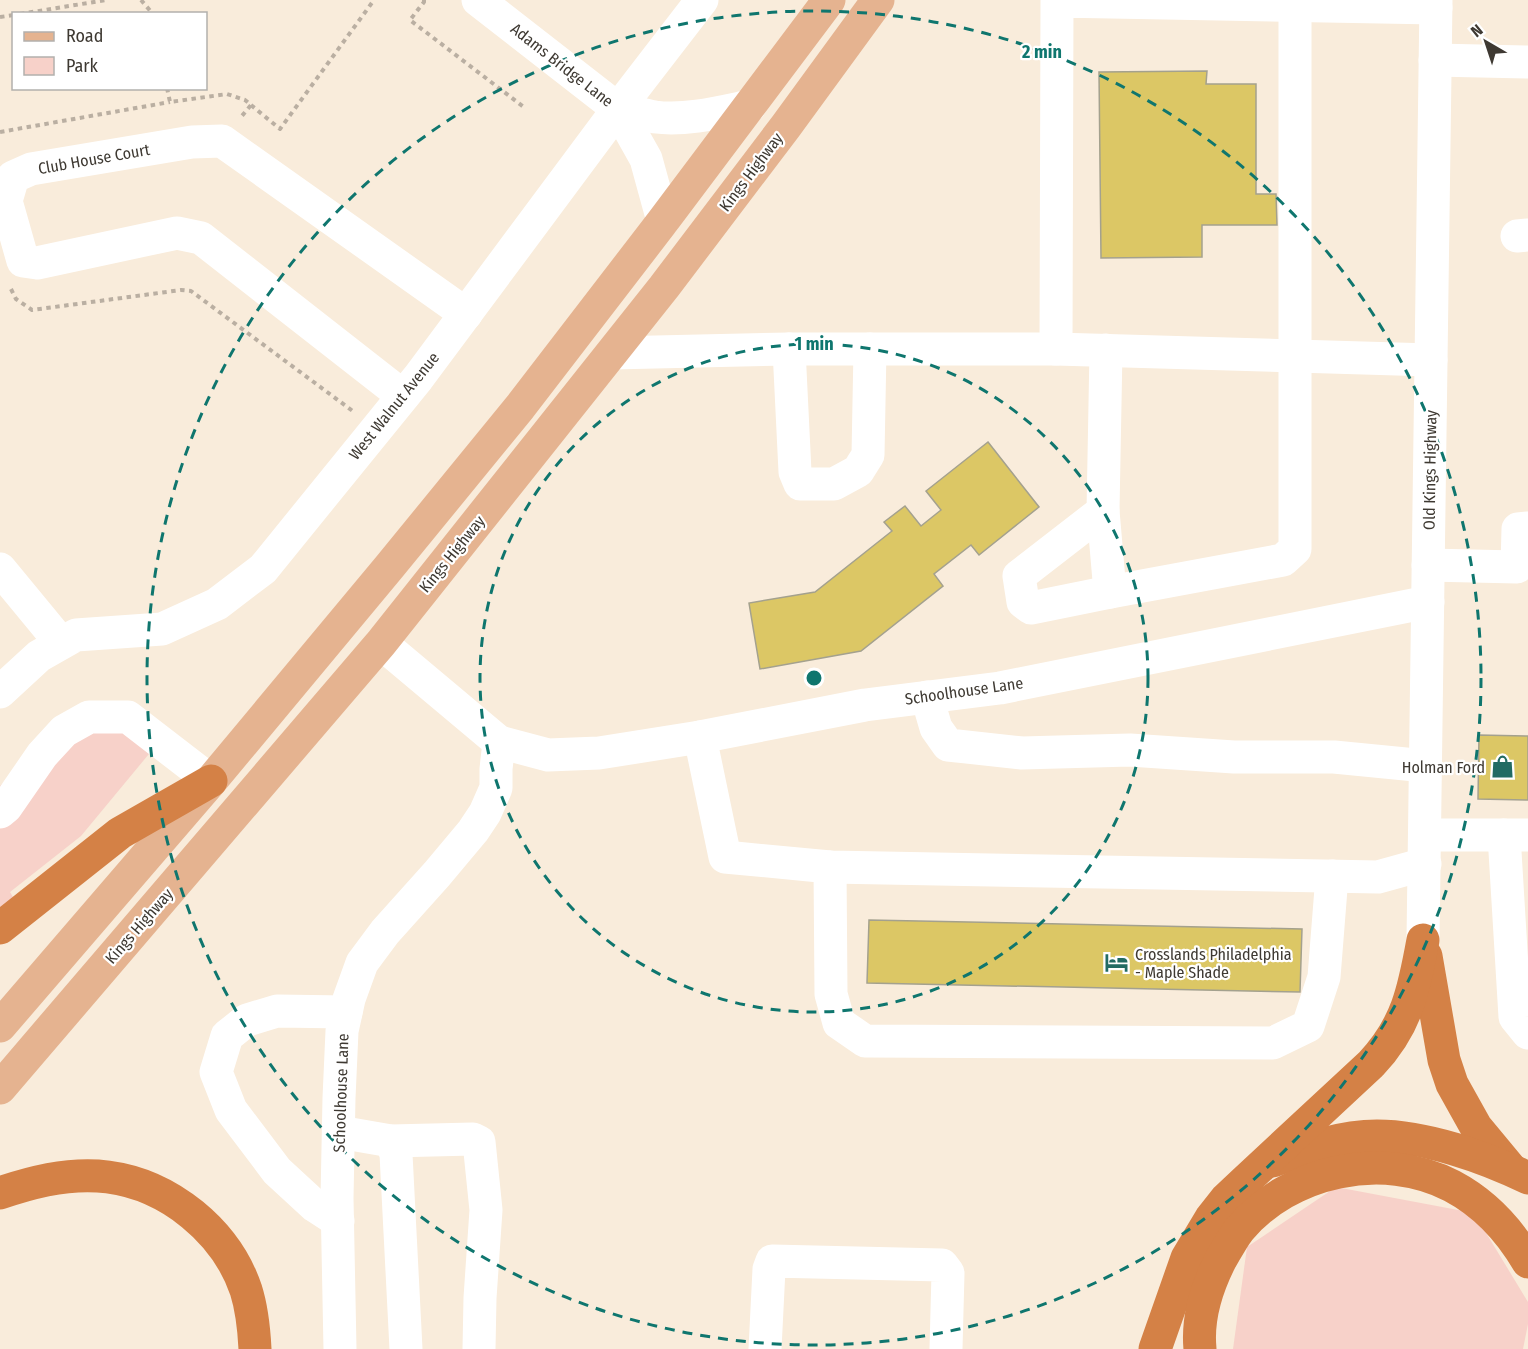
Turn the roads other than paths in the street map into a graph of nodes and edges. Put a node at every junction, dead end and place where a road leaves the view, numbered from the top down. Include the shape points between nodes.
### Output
1 (478, 0) edge
2 (702, 0) edge
3 (829, 0) edge
4 (878, 0) edge
5 (1057, 0) edge
6 (1295, 3) edge
7 (1436, 4) edge
8 (1435, 60) junction
9 (1528, 62) edge
10 (750, 106) junction
11 (618, 108) junction
12 (663, 222) junction
13 (466, 314) junction
14 (789, 349) junction
15 (870, 349) junction
16 (1056, 349) junction
17 (1106, 350) junction
18 (612, 353) junction
19 (1295, 356) junction
20 (1431, 360) junction
21 (403, 396) junction
22 (1103, 511) junction
23 (1528, 528) edge
24 (1428, 565) junction
25 (0, 569) edge
26 (1110, 592) junction
27 (1428, 602) junction
28 (62, 643) junction
29 (381, 643) junction
30 (0, 692) edge
31 (927, 697) junction
32 (700, 737) junction
33 (499, 742) junction
34 (1426, 766) junction
35 (211, 781) junction
36 (0, 812) edge
37 (1516, 835) edge
38 (1425, 850) junction
39 (830, 867) junction
40 (1332, 876) junction
41 (0, 928) edge
42 (1423, 940) junction
43 (346, 1012) junction
44 (0, 1026) edge
45 (1527, 1031) edge
46 (0, 1088) edge
47 (339, 1132) junction
48 (391, 1141) junction
49 (1260, 1166) junction
50 (1520, 1174) edge
51 (0, 1193) edge
52 (338, 1221) junction
53 (1528, 1263) edge
54 (255, 1349) edge
55 (340, 1349) edge
56 (406, 1349) edge
57 (479, 1349) edge
58 (765, 1349) edge
59 (945, 1349) edge
60 (1155, 1349) edge
61 (1200, 1349) edge

1 - 11 street, Adams Bridge Lane
2 - 11 street, West Walnut Avenue
3 - 10 main road
4 - 18 main road, Kings Highway
5 - 6 street
5 - 16 street
6 - 7 street
6 - 19 street
7 - 8 street, Old Kings Highway
8 - 9 street
8 - 20 street, Old Kings Highway
10 - 11 street, Adams Bridge Lane via 704,115 657,117
10 - 12 main road
11 - 12 street, Adams Bridge Lane via 646,159
11 - 13 street, West Walnut Avenue
12 - 35 main road via 520,407
13 - 21 street, West Walnut Avenue
13 - 21 street, Club House Court via 222,141 192,142 31,169 13,177 6,201 23,261 37,263 177,234 201,238
14 - 15 street
14 - 15 street via 795,472 800,483 834,484 858,471 868,455
14 - 18 street
15 - 16 street
16 - 17 street
17 - 19 street
17 - 22 street
18 - 29 main road, Kings Highway
19 - 20 street
19 - 26 street via 1295,549 1283,560
20 - 24 street, Old Kings Highway
21 - 28 street, West Walnut Avenue via 263,568 217,604 162,629 76,635
22 - 26 street
22 - 26 street via 1019,576 1023,602 1031,608
23 - 24 street via 1518,529 1517,567
24 - 27 street, Old Kings Highway
25 - 28 street
27 - 31 street, Schoolhouse Lane via 1000,688
27 - 34 street, Old Kings Highway
28 - 30 street, West Walnut Avenue via 39,656
29 - 33 street, Schoolhouse Lane
29 - 46 main road, Kings Highway
31 - 32 street, Schoolhouse Lane
31 - 34 street via 936,728 948,745 1022,753 1130,750 1234,757 1334,757
32 - 33 street, Schoolhouse Lane via 599,753 548,755
32 - 39 street via 725,857
33 - 43 street, Schoolhouse Lane via 496,788 485,813 362,963
34 - 38 street, Old Kings Highway
35 - 36 street via 128,717 89,717 64,731
35 - 41 highway via 120,833
35 - 44 main road
37 - 38 street
37 - 45 street via 1515,1017
38 - 40 street via 1378,877
38 - 42 street, Old Kings Highway
39 - 40 street
39 - 40 street via 831,994 839,1023 864,1041 1273,1043 1308,1026 1324,977
42 - 49 highway via 1410,999 1383,1051
42 - 50 highway via 1444,1060 1452,1084 1476,1127
43 - 47 street, Schoolhouse Lane
43 - 52 street via 277,1011 247,1020 227,1036 216,1072 231,1110 277,1171
47 - 48 street
47 - 52 street, Schoolhouse Lane
48 - 56 street via 396,1154
48 - 57 street via 479,1142 486,1210
49 - 50 highway via 1323,1144 1376,1136 1432,1143
49 - 60 highway via 1226,1199 1198,1238 1187,1258
51 - 54 highway via 54,1178 107,1177 138,1184 175,1201 209,1230 236,1268 251,1310
52 - 55 street, Schoolhouse Lane
53 - 61 highway via 1490,1213 1472,1198 1429,1176 1361,1168 1314,1178 1273,1200 1239,1231 1204,1299
58 - 59 street via 772,1261 942,1265 948,1273

